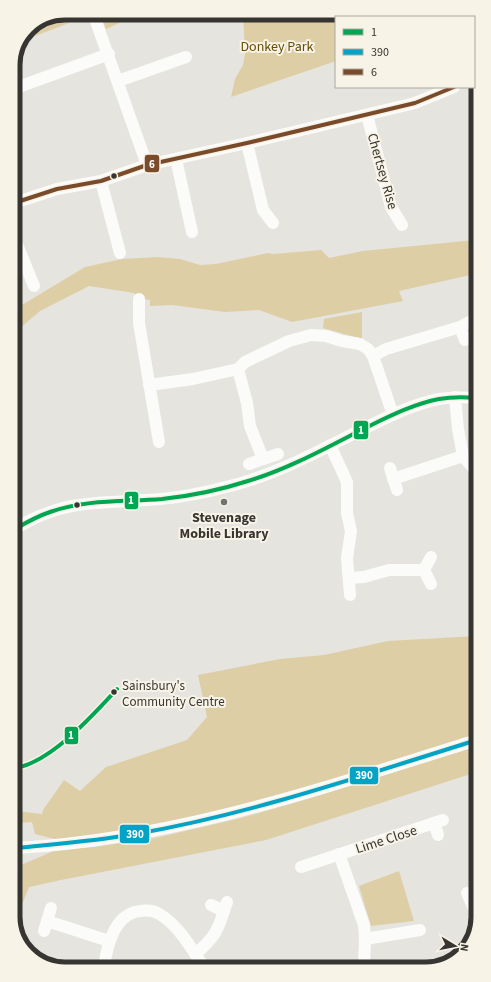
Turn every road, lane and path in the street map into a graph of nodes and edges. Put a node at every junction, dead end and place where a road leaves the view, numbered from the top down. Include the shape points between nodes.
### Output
1 (96, 20) edge
2 (109, 54) junction
3 (186, 57) dead end
4 (118, 81) junction
5 (20, 86) edge
6 (452, 88) edge
7 (367, 115) junction
8 (247, 143) junction
9 (176, 159) junction
10 (147, 165) junction
11 (101, 181) junction
12 (20, 201) edge
13 (273, 223) dead end
14 (402, 225) dead end
15 (192, 232) dead end
16 (20, 252) edge
17 (120, 253) dead end
18 (34, 286) dead end
19 (140, 299) dead end
20 (471, 321) edge
21 (460, 326) junction
22 (465, 340) dead end
23 (373, 356) junction
24 (238, 369) junction
25 (149, 385) junction
26 (455, 397) junction
27 (471, 398) edge
28 (393, 415) junction
29 (159, 442) dead end
30 (330, 445) junction
31 (278, 454) dead end
32 (464, 456) junction
33 (263, 459) junction
34 (250, 464) dead end
35 (471, 465) edge
36 (393, 479) dead end
37 (20, 526) edge
38 (431, 557) dead end
39 (424, 570) junction
40 (349, 578) junction
41 (431, 584) dead end
42 (350, 595) dead end
43 (471, 742) edge
44 (438, 835) dead end
45 (20, 848) edge
46 (339, 854) junction
47 (301, 867) dead end
48 (467, 893) dead end
49 (471, 900) edge
50 (211, 904) dead end
51 (51, 908) dead end
52 (420, 930) dead end
53 (365, 939) junction
54 (109, 941) junction
55 (195, 954) junction
56 (104, 962) edge
57 (200, 962) edge
58 (364, 962) edge

1 - 2 street
2 - 4 street
2 - 5 street
3 - 4 street
4 - 10 street
6 - 7 street, Chertsey Rise via 415,103
7 - 8 street, Chertsey Rise
7 - 14 street, Chertsey Rise via 391,207
8 - 9 street, Chertsey Rise
8 - 13 street via 263,210
9 - 10 street, Chertsey Rise
9 - 15 street
10 - 11 street, Chertsey Rise
11 - 12 street, Chertsey Rise via 57,189
11 - 17 street
16 - 18 street
19 - 25 street via 139,323
20 - 21 street
21 - 22 street
21 - 23 street via 386,349
23 - 24 street via 368,348 360,344 311,334 289,341 245,362
23 - 28 street
24 - 25 street via 193,380
24 - 33 street via 250,426
25 - 29 street
26 - 27 street
26 - 28 street via 426,402
26 - 32 street
28 - 30 street
30 - 37 street via 267,474 231,486 189,496 75,505 44,514
30 - 40 street via 347,482 347,513 351,531 347,558
31 - 33 street
32 - 35 street
32 - 36 street
33 - 34 street
38 - 39 street
39 - 40 street via 398,569
39 - 41 street
40 - 42 street
43 - 45 street via 228,815 122,836
44 - 46 street, Lime Close via 438,822
46 - 47 street, Lime Close via 314,868
46 - 53 street, Lime Close via 364,925
48 - 49 street
50 - 55 street via 226,906 218,931
51 - 54 street via 45,926
52 - 53 street via 405,938
53 - 58 street, Lime Close
54 - 55 street via 118,923 127,915 151,911 160,914 177,929
54 - 56 street
55 - 57 street

